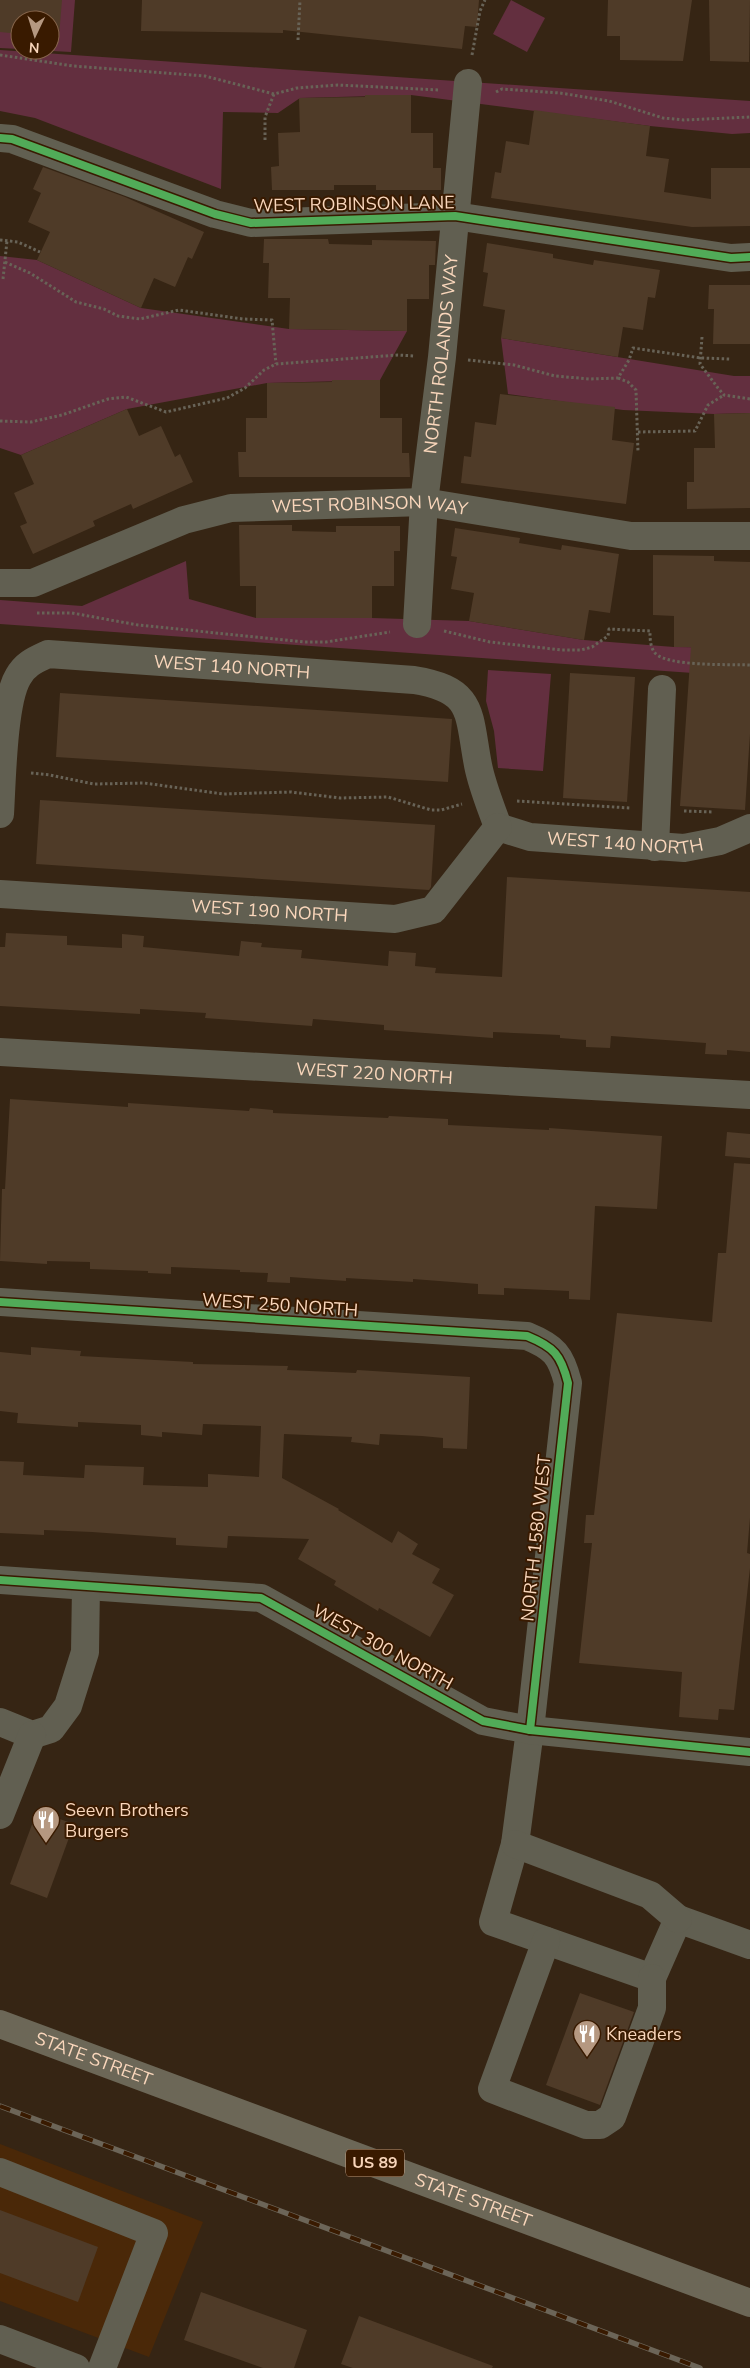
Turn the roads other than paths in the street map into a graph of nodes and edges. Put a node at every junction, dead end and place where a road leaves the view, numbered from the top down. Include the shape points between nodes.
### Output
1 (469, 78) road end
2 (0, 138) edge
3 (456, 216) junction
4 (750, 258) edge
5 (424, 502) junction
6 (750, 536) edge
7 (0, 583) edge
8 (417, 624) road end
9 (662, 689) dead end
10 (0, 814) edge
11 (498, 827) junction
12 (750, 828) edge
13 (655, 847) junction
14 (0, 894) edge
15 (0, 1052) edge
16 (750, 1095) edge
17 (0, 1302) edge
18 (555, 1351) joint
19 (0, 1580) edge
20 (86, 1586) junction
21 (0, 1722) edge
22 (530, 1730) junction
23 (32, 1735) junction
24 (750, 1752) edge
25 (0, 1815) edge
26 (515, 1844) junction
27 (678, 1919) junction
28 (546, 1942) junction
29 (750, 1945) edge
30 (652, 1978) junction
31 (0, 2024) edge
32 (0, 2172) edge
33 (750, 2302) edge
34 (0, 2339) edge
35 (76, 2368) edge
36 (102, 2368) edge

1 - 3 street, NORTH ROLANDS WAY
2 - 3 street, WEST ROBINSON LANE via 12,139 215,214 251,223
3 - 4 street, WEST ROBINSON LANE via 732,258
3 - 5 street, NORTH ROLANDS WAY
5 - 6 street, WEST ROBINSON WAY via 631,536
5 - 7 street, WEST ROBINSON WAY via 231,508 184,520 33,583
5 - 8 street, NORTH ROLANDS WAY
9 - 13 street
10 - 11 street, WEST 140 NORTH via 10,701 18,677 29,662 48,654 438,684 454,692 471,720 478,767
11 - 13 street, WEST 140 NORTH via 530,837
11 - 14 street, WEST 190 NORTH via 433,910 395,919
12 - 13 street, WEST 140 NORTH via 720,842 684,848
15 - 16 street, WEST 220 NORTH
17 - 18 street, WEST 250 NORTH via 527,1336
18 - 22 street, NORTH 1580 WEST via 564,1366 568,1383
19 - 20 street, WEST 300 NORTH
20 - 22 street, WEST 300 NORTH via 261,1598 484,1721
20 - 23 street via 85,1652 68,1706 52,1729
21 - 23 street
22 - 24 street, WEST 300 NORTH
22 - 26 street, NORTH 1580 WEST
23 - 25 street
26 - 27 street via 650,1895
26 - 28 street, NORTH 1580 WEST via 493,1922
27 - 29 street
27 - 30 street
28 - 30 street
28 - 30 street via 492,2088 586,2125 600,2126 612,2117 652,2008
31 - 33 main road, STATE STREET / US 89
32 - 36 street via 154,2233
34 - 35 street

